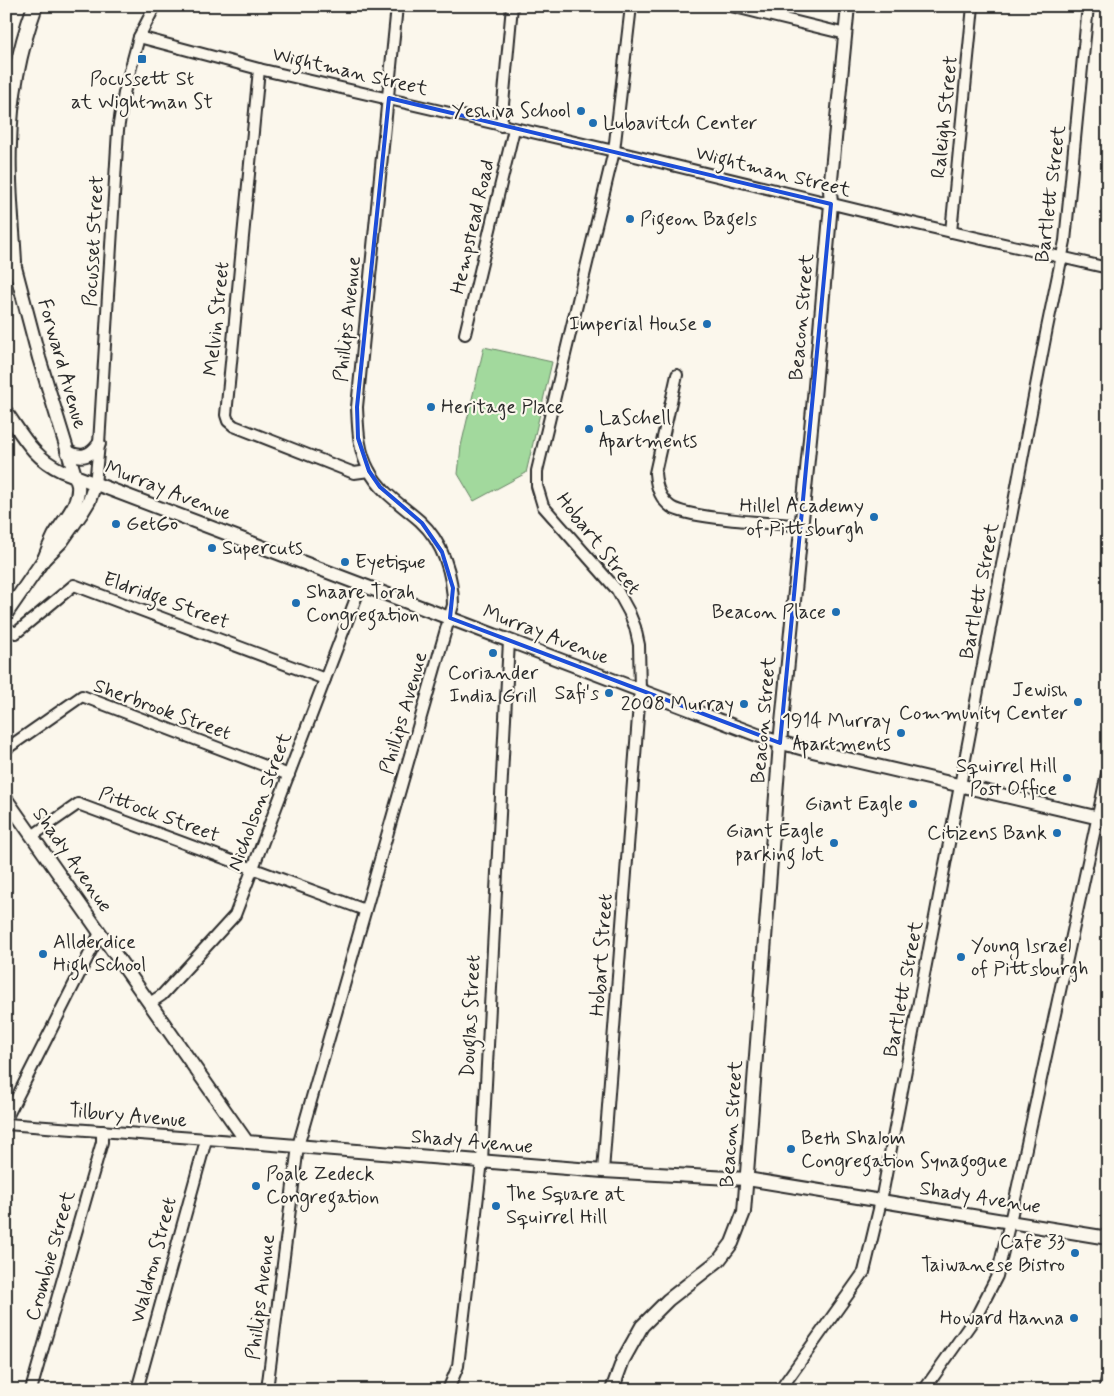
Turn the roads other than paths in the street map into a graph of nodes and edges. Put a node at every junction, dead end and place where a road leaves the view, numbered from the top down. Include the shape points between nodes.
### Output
1 (35, 6) edge
2 (155, 6) edge
3 (397, 6) edge
4 (512, 6) edge
5 (631, 6) edge
6 (848, 6) edge
7 (973, 6) edge
8 (1088, 6) edge
9 (736, 7) edge
10 (846, 34) junction
11 (139, 37) junction
12 (259, 69) junction
13 (388, 98) junction
14 (501, 126) junction
15 (514, 129) junction
16 (614, 151) junction
17 (831, 204) junction
18 (6, 216) edge
19 (951, 232) junction
20 (6, 238) edge
21 (1062, 258) junction
22 (14, 262) junction
23 (1108, 268) edge
24 (465, 334) dead end
25 (677, 375) dead end
26 (6, 412) edge
27 (99, 444) junction
28 (67, 451) junction
29 (369, 471) junction
30 (75, 477) junction
31 (95, 484) junction
32 (76, 500) junction
33 (802, 526) junction
34 (44, 559) junction
35 (361, 585) junction
36 (6, 614) edge
37 (450, 618) junction
38 (6, 628) edge
39 (509, 641) junction
40 (325, 679) junction
41 (640, 691) junction
42 (780, 743) junction
43 (6, 749) edge
44 (1108, 769) edge
45 (289, 774) junction
46 (961, 786) junction
47 (6, 799) edge
48 (1103, 818) edge
49 (32, 836) junction
50 (253, 868) junction
51 (365, 910) junction
52 (100, 933) junction
53 (150, 1003) junction
54 (6, 1119) edge
55 (6, 1124) edge
56 (102, 1131) junction
57 (206, 1140) junction
58 (247, 1142) junction
59 (298, 1146) junction
60 (482, 1161) junction
61 (603, 1171) junction
62 (747, 1179) junction
63 (881, 1201) junction
64 (1010, 1222) junction
65 (1108, 1238) edge
66 (1108, 1380) edge
67 (32, 1390) edge
68 (137, 1390) edge
69 (267, 1390) edge
70 (448, 1390) edge
71 (612, 1390) edge
72 (780, 1390) edge
73 (924, 1390) edge
74 (1105, 1390) edge

1 - 22 highway via 18,68 10,125
2 - 11 street, Pocusset Street
3 - 13 street, Phillips Avenue
4 - 14 street
5 - 16 street, Hobart Street
6 - 10 main road, Beacon Street
7 - 19 street, Raleigh Street
8 - 21 street, Bartlett Street
9 - 10 street
10 - 17 main road, Beacon Street
11 - 12 street, Wightman Street
11 - 27 street, Pocusset Street via 118,130
12 - 13 street, Wightman Street
12 - 29 street, Melvin Street via 226,415 228,421 243,430 354,472
13 - 14 street, Wightman Street
13 - 29 street, Phillips Avenue via 357,406 358,438
14 - 15 street, Wightman Street
15 - 16 street, Wightman Street
15 - 24 street, Hempstead Road
16 - 17 street, Wightman Street
16 - 41 street, Hobart Street via 537,471 537,486 543,506 617,590 630,612 638,645
17 - 19 street, Wightman Street
17 - 33 main road, Beacon Street
18 - 22 main road
19 - 21 street, Wightman Street
20 - 22 main road, Forward Avenue
21 - 23 street, Wightman Street
21 - 46 street, Bartlett Street
22 - 28 main road, Forward Avenue
25 - 33 street via 655,473 656,484 666,502 679,511
26 - 30 main road, Murray Avenue via 43,461
27 - 28 main road via 86,456
27 - 31 street, Pocusset Street
28 - 30 main road, Forward Avenue
29 - 37 street, Phillips Avenue via 380,487 422,523 442,552 453,588
30 - 31 main road, Murray Avenue
30 - 32 main road, Forward Avenue
31 - 32 main road
31 - 34 main road via 81,514
31 - 35 main road, Murray Avenue
32 - 34 main road
33 - 42 main road, Beacon Street
34 - 36 main road
35 - 37 main road, Murray Avenue
35 - 40 street, Nicholson Street
37 - 39 main road, Murray Avenue
37 - 51 street, Phillips Avenue
38 - 40 street, Eldridge Street via 16,633 74,585
39 - 41 main road, Murray Avenue
39 - 60 street, Douglas Street
40 - 45 street, Nicholson Street
41 - 42 main road, Murray Avenue
41 - 61 street, Hobart Street
42 - 46 main road, Murray Avenue
42 - 62 main road, Beacon Street
43 - 45 street, Sherbrook Street via 82,696
44 - 48 street
45 - 50 street, Nicholson Street
46 - 48 main road, Murray Avenue
46 - 63 street, Bartlett Street
47 - 49 main road, Shady Avenue
48 - 64 street
49 - 50 street, Pittock Street via 78,804
49 - 52 main road, Shady Avenue
50 - 51 street, Pittock Street
50 - 53 street, Nicholson Street via 236,915 162,995
51 - 59 street, Phillips Avenue
52 - 53 main road, Shady Avenue
52 - 54 street
53 - 58 main road, Shady Avenue
55 - 56 street, Tilbury Avenue
56 - 57 street, Tilbury Avenue
56 - 67 street, Crombie Street via 102,1142
57 - 58 street, Tilbury Avenue
57 - 68 street, Waldron Street
58 - 59 main road, Shady Avenue
59 - 60 main road, Shady Avenue
59 - 69 street, Phillips Avenue
60 - 61 main road, Shady Avenue
60 - 70 street, Douglas Street via 458,1366
61 - 62 main road, Shady Avenue
62 - 63 main road, Shady Avenue
62 - 71 main road, Beacon Street via 744,1212 732,1243 719,1260 668,1300 642,1326 623,1360
63 - 64 main road, Shady Avenue
63 - 72 street, Bartlett Street via 864,1272
64 - 65 main road, Shady Avenue
64 - 73 street via 997,1276 977,1315
66 - 74 main road

